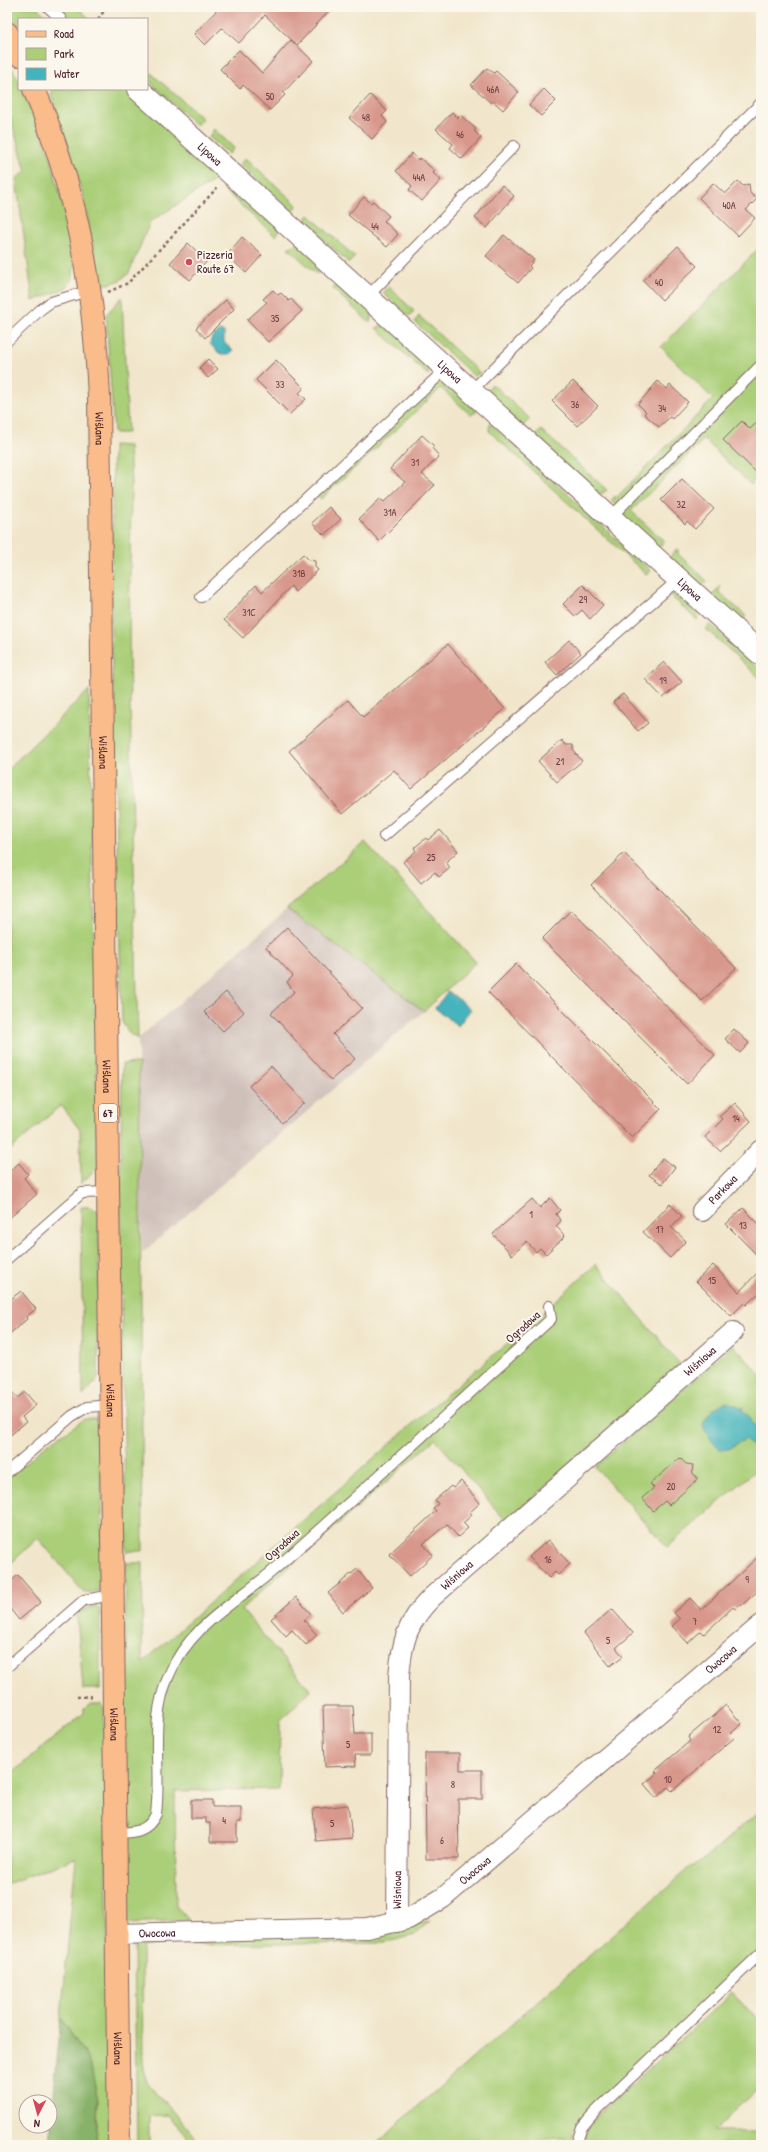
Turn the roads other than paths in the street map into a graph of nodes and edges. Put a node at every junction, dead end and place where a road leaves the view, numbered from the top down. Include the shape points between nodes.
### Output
1 (48, 7) edge
2 (60, 18) edge
3 (7, 33) edge
4 (18, 53) edge
5 (34, 90) edge
6 (139, 90) edge
7 (761, 103) edge
8 (514, 146) dead end
9 (91, 293) junction
10 (368, 296) junction
11 (7, 341) edge
12 (761, 365) edge
13 (447, 368) junction
14 (472, 390) junction
15 (611, 517) junction
16 (679, 579) junction
17 (201, 597) dead end
18 (761, 654) edge
19 (384, 836) dead end
20 (761, 1150) edge
21 (108, 1192) junction
22 (702, 1211) dead end
23 (7, 1259) edge
24 (549, 1306) dead end
25 (733, 1332) dead end
26 (111, 1405) junction
27 (7, 1472) edge
28 (113, 1595) junction
29 (761, 1625) edge
30 (7, 1667) edge
31 (115, 1833) junction
32 (397, 1922) junction
33 (116, 1934) junction
34 (761, 1953) edge
35 (119, 2145) edge
36 (576, 2145) edge

1 - 2 lane
3 - 4 main road
5 - 9 main road, Wiślana / 67 via 66,178
6 - 10 street, Lipowa
7 - 14 lane
8 - 10 lane
9 - 11 lane via 51,302
9 - 21 main road, Wiślana / 67 via 99,397
10 - 13 street, Lipowa
12 - 15 lane
13 - 14 street, Lipowa
13 - 17 lane
14 - 15 street, Lipowa
15 - 16 street, Lipowa
16 - 18 street, Lipowa
16 - 19 lane
20 - 22 street, Parkowa
21 - 23 lane via 82,1193
21 - 26 main road, Wiślana / 67
24 - 31 lane, Ogrodowa via 552,1319 258,1584 192,1636 168,1676 158,1717 156,1814 150,1824 140,1831
25 - 32 street, Wiśniowa via 432,1597 412,1621 402,1649 399,1676
26 - 27 lane via 87,1407 72,1416
26 - 28 main road, Wiślana / 67
28 - 30 lane via 84,1600
28 - 31 main road, Wiślana / 67
29 - 32 street, Owocowa via 444,1898 417,1915
31 - 33 main road, Wiślana / 67
32 - 33 street, Owocowa via 344,1930
33 - 35 main road, Wiślana / 67
34 - 36 lane via 593,2114 582,2127

